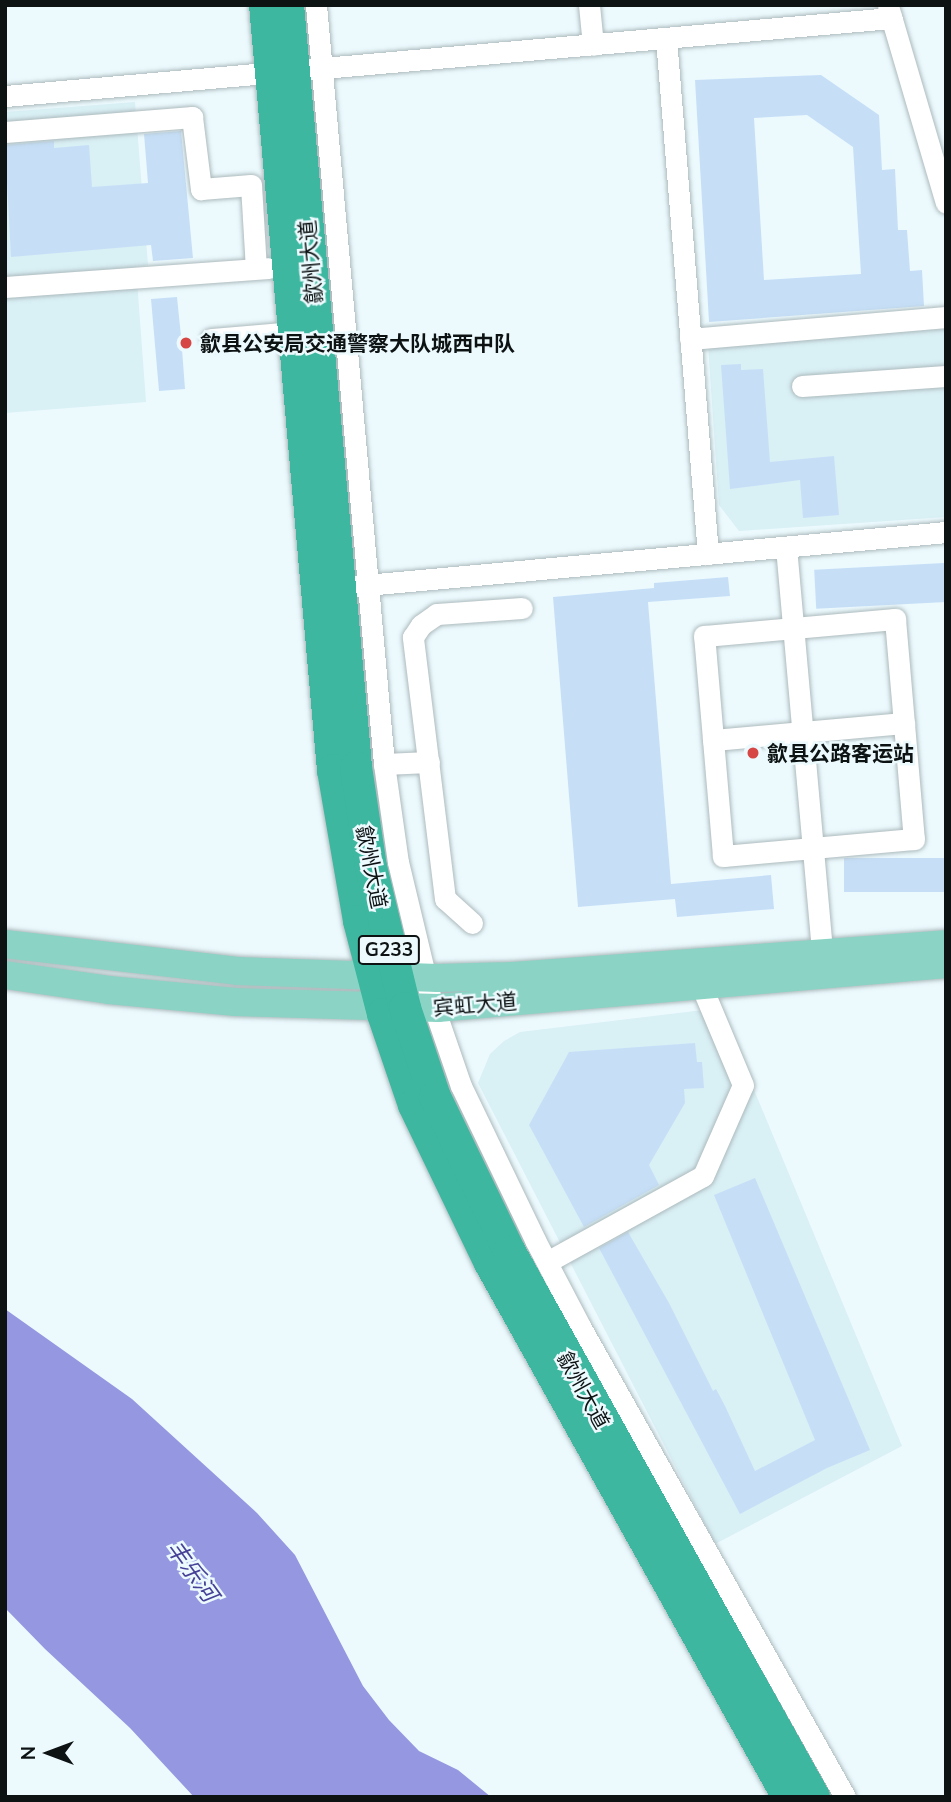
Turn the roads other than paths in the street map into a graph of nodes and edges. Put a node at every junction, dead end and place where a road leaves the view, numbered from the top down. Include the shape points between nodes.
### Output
1 (265, 5) edge
2 (288, 5) edge
3 (316, 5) edge
4 (589, 5) edge
5 (890, 12) edge
6 (666, 38) junction
7 (593, 45) junction
8 (295, 71) junction
9 (5, 96) edge
10 (5, 132) edge
11 (946, 202) edge
12 (287, 266) junction
13 (256, 268) junction
14 (5, 287) edge
15 (946, 317) edge
16 (293, 332) junction
17 (211, 339) dead end
18 (690, 339) junction
19 (946, 376) edge
20 (802, 386) dead end
21 (946, 532) edge
22 (786, 547) junction
23 (708, 554) junction
24 (352, 586) junction
25 (522, 608) dead end
26 (793, 629) junction
27 (904, 723) junction
28 (802, 732) junction
29 (713, 740) junction
30 (429, 762) junction
31 (384, 764) junction
32 (813, 848) junction
33 (472, 923) dead end
34 (5, 944) edge
35 (946, 944) edge
36 (822, 954) junction
37 (946, 964) edge
38 (5, 975) edge
39 (398, 977) junction
40 (701, 985) junction
41 (407, 1008) junction
42 (547, 1262) junction
43 (788, 1797) edge
44 (814, 1797) edge
45 (845, 1797) edge

1 - 8 highway, 歙州大道 / G233
2 - 8 highway, 歙州大道 / G233
3 - 8 street
4 - 7 street
5 - 6 street
5 - 11 street
6 - 7 street
6 - 18 street
7 - 8 street
8 - 9 street
8 - 12 highway, 歙州大道 / G233
8 - 24 highway, 歙州大道 / G233
10 - 13 street via 192,117 201,189 251,185
12 - 13 street
12 - 16 highway, 歙州大道 / G233
13 - 14 street
15 - 18 street
16 - 17 street
16 - 39 highway, 歙州大道 / G233 via 333,770 349,871
18 - 23 street
19 - 20 street
21 - 22 street
22 - 23 street
22 - 26 street
23 - 24 street
24 - 31 street
24 - 39 highway, 歙州大道 / G233 via 362,817
25 - 30 street via 437,614 413,637
26 - 27 street via 895,619
26 - 28 street
26 - 29 street via 704,636
27 - 28 street
27 - 32 street via 914,839
28 - 29 street
28 - 32 street
29 - 32 street via 723,856
30 - 31 street
30 - 33 street via 445,899
31 - 39 street via 398,862
32 - 36 street
34 - 39 main road, 宾虹大道 via 237,971
35 - 36 main road, 宾虹大道
36 - 39 main road, 宾虹大道 via 513,976
37 - 40 main road, 宾虹大道
38 - 41 main road, 宾虹大道 via 222,1000
39 - 41 highway, 歙州大道 / G233
40 - 41 main road, 宾虹大道
40 - 42 street via 743,1085 703,1176
41 - 42 street via 461,1086
41 - 43 highway, 歙州大道 / G233 via 414,1105 490,1263
41 - 44 highway, 歙州大道 / G233 via 435,1097 510,1252
42 - 45 street

